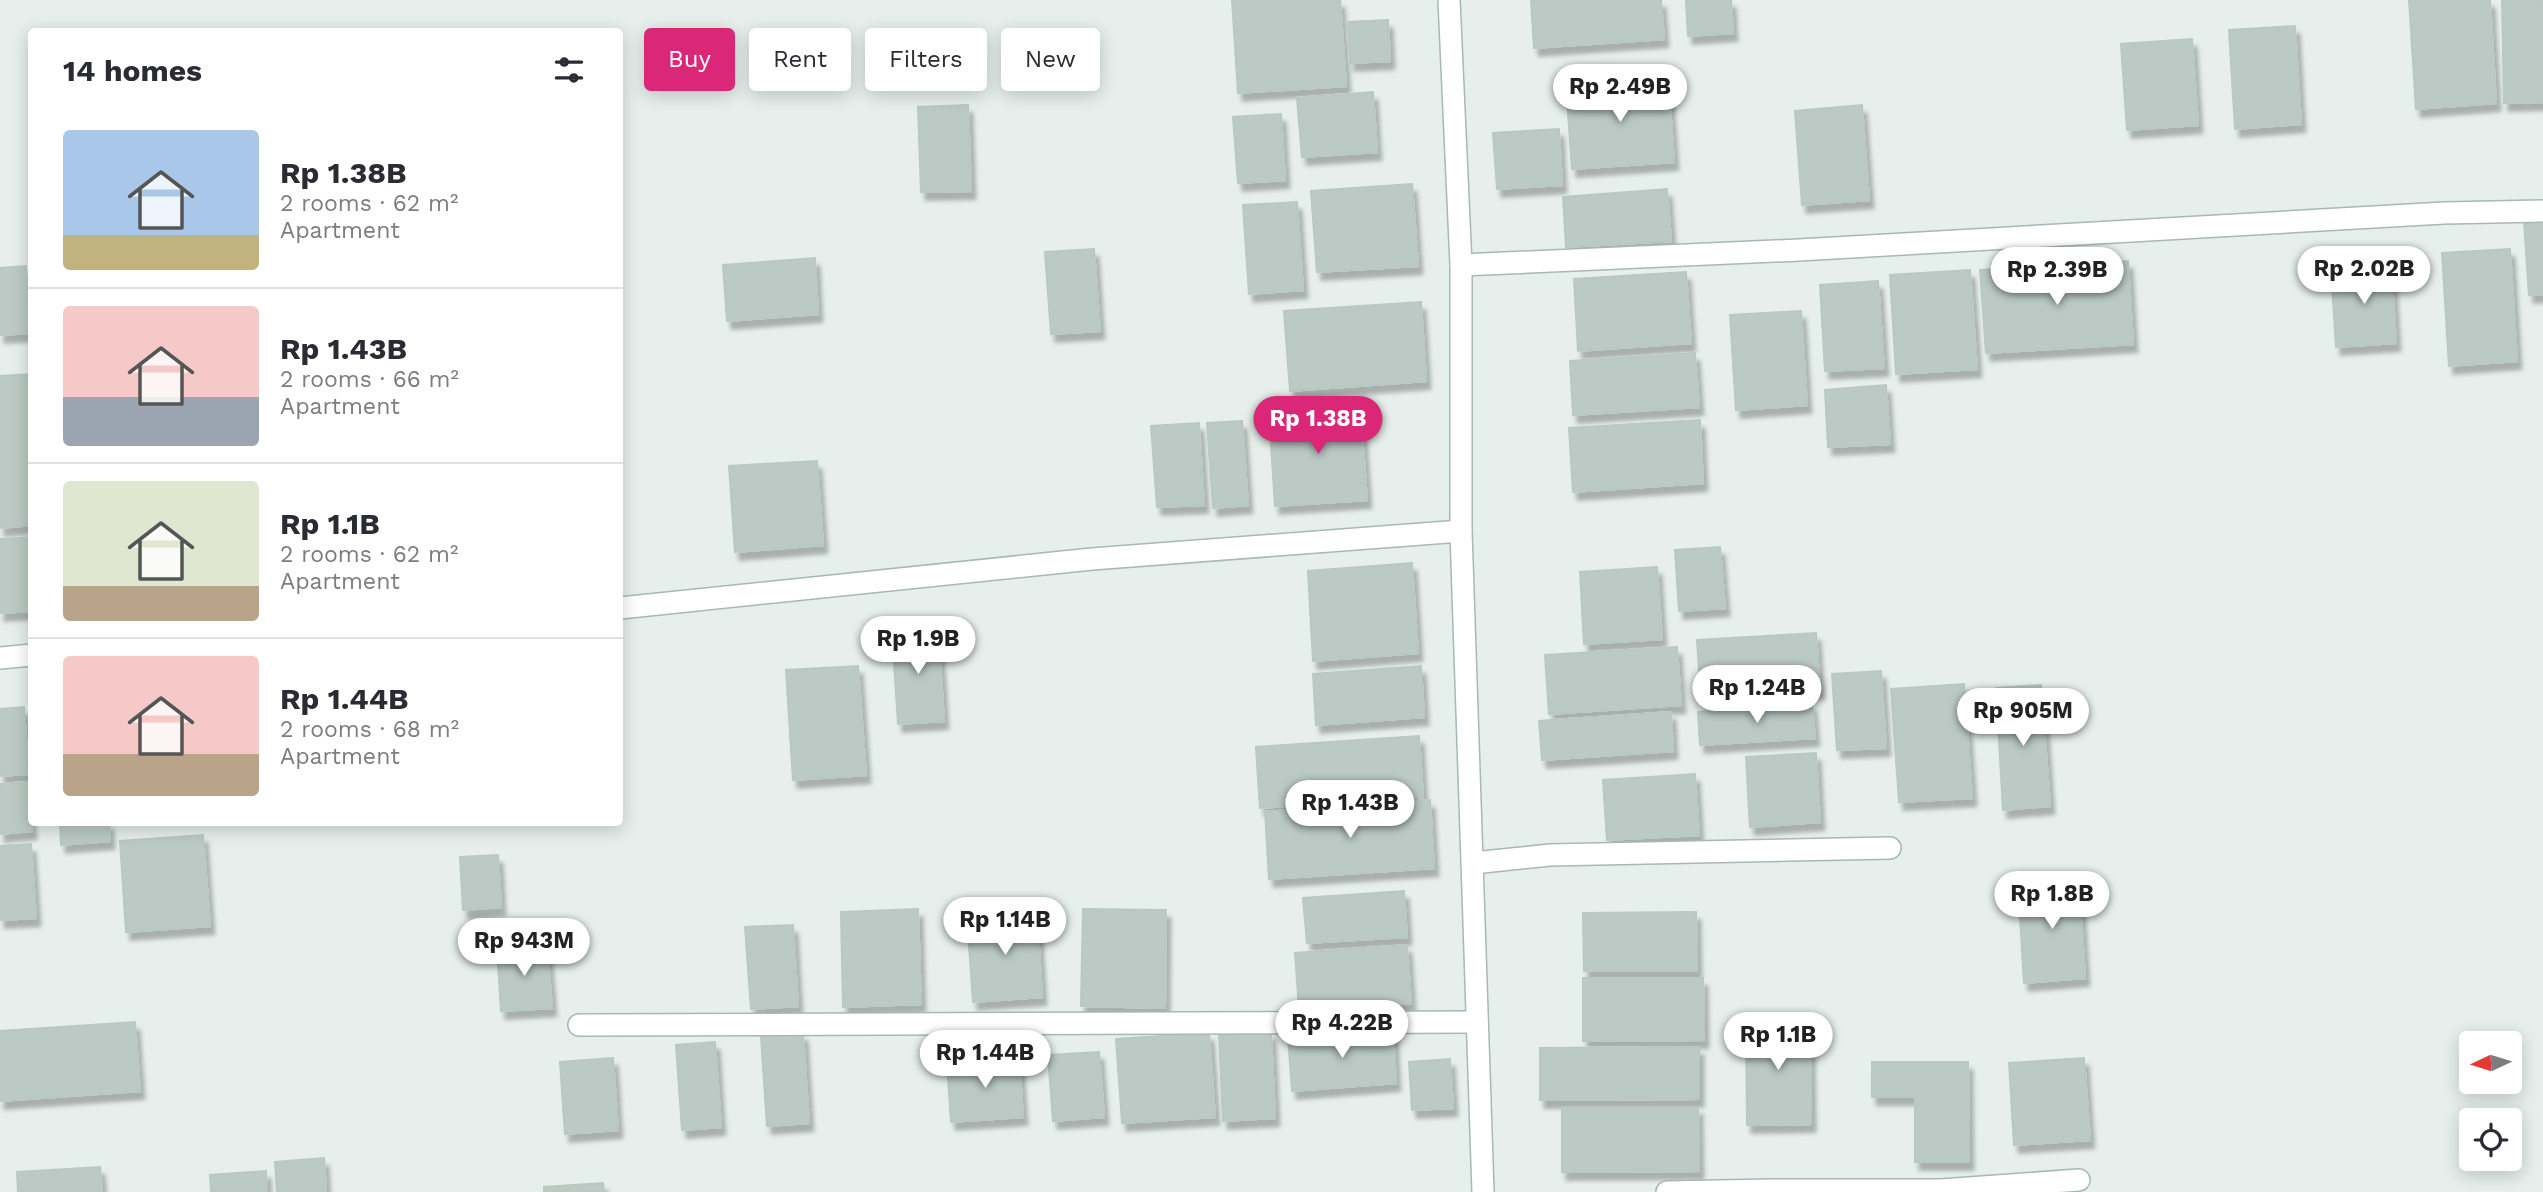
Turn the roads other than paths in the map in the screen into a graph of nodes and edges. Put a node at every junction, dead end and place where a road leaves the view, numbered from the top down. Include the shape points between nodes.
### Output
1 (1449, 0) edge
2 (2543, 211) edge
3 (1461, 265) junction
4 (1461, 531) junction
5 (623, 608) edge
6 (28, 655) edge
7 (0, 658) edge
8 (1890, 848) dead end
9 (1473, 863) junction
10 (1477, 1022) junction
11 (579, 1025) dead end
12 (2079, 1180) dead end
13 (1483, 1192) edge
14 (1667, 1192) edge

1 - 3 street
2 - 3 street
3 - 4 street
4 - 5 street via 1092,559
4 - 9 street
6 - 7 street
8 - 9 street via 1577,854
9 - 10 street
10 - 11 street
10 - 13 street
12 - 14 street via 1941,1190

